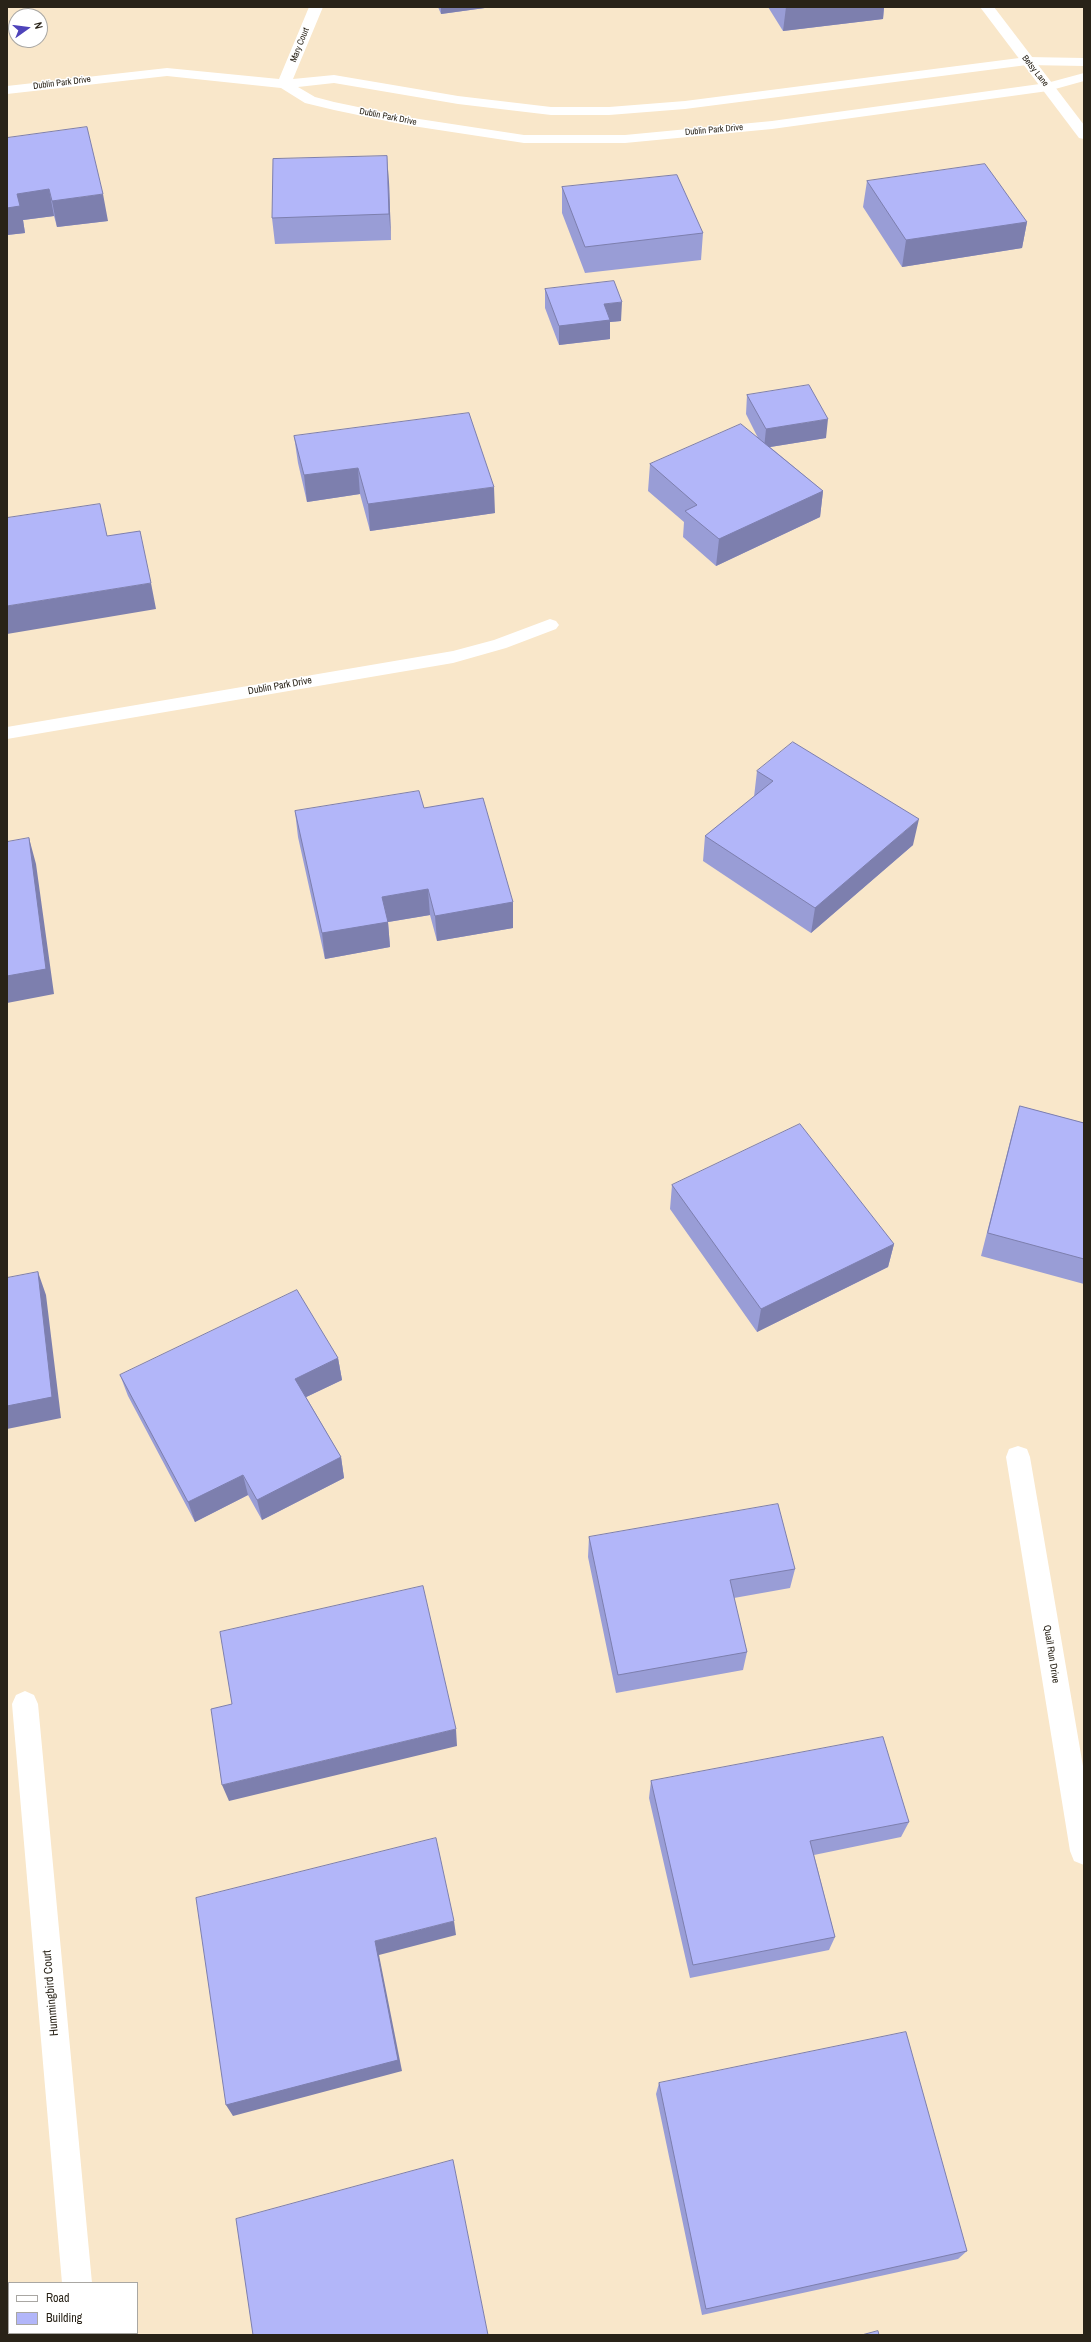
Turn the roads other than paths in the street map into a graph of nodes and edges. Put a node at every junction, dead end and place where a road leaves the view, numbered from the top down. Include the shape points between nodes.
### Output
1 (316, 7) edge
2 (987, 7) edge
3 (1027, 61) junction
4 (1084, 62) edge
5 (1084, 77) edge
6 (284, 84) junction
7 (1048, 87) junction
8 (7, 90) edge
9 (849, 99) junction
10 (573, 111) junction
11 (1084, 135) edge
12 (568, 139) junction
13 (550, 625) dead end
14 (7, 733) edge
15 (1018, 1457) dead end
16 (25, 1704) dead end
17 (1084, 1851) edge
18 (77, 2282) edge

1 - 6 street, Mary Court
2 - 3 street, Betsy Lane
3 - 4 street, Dublin Park Drive
3 - 7 street, Betsy Lane
3 - 9 street, Dublin Park Drive
5 - 7 street, Dublin Park Drive
6 - 8 street, Dublin Park Drive via 167,72
6 - 10 street, Dublin Park Drive via 334,80 458,100
6 - 12 street, Dublin Park Drive via 310,100 406,121 524,139
7 - 9 street, Dublin Park Drive
7 - 11 street, Betsy Lane
9 - 10 street, Dublin Park Drive via 685,104 609,111
9 - 12 street, Dublin Park Drive via 772,124 625,139
10 - 12 street
13 - 14 street, Dublin Park Drive via 500,644 454,657
15 - 17 street, Quail Run Drive
16 - 18 street, Hummingbird Court

